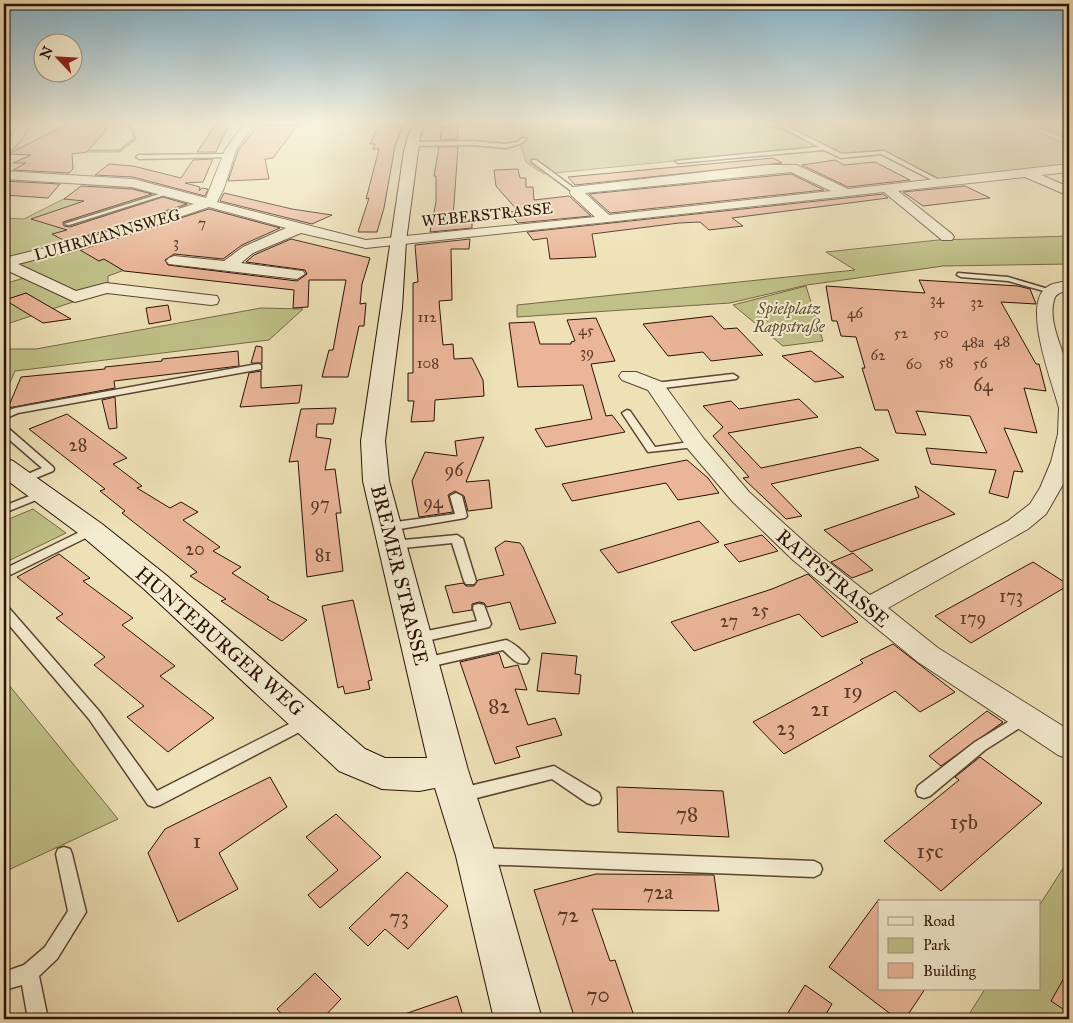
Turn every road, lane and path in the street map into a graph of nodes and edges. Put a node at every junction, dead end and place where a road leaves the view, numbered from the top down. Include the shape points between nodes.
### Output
1 (223, 172) edge
2 (408, 172) edge
3 (549, 172) edge
4 (742, 172) edge
5 (801, 172) edge
6 (920, 172) edge
7 (1038, 172) edge
8 (1027, 173) junction
9 (4, 175) edge
10 (940, 182) junction
11 (885, 187) junction
12 (171, 192) junction
13 (576, 192) junction
14 (844, 192) junction
15 (1069, 192) edge
16 (209, 203) junction
17 (605, 219) junction
18 (68, 224) dead end
19 (299, 228) junction
20 (947, 237) dead end
21 (398, 241) junction
22 (174, 261) dead end
23 (4, 263) edge
24 (227, 266) junction
25 (297, 274) dead end
26 (961, 275) dead end
27 (1060, 289) edge
28 (211, 300) dead end
29 (258, 367) dead end
30 (629, 376) dead end
31 (733, 377) dead end
32 (655, 386) junction
33 (627, 413) dead end
34 (4, 416) edge
35 (4, 430) edge
36 (696, 444) junction
37 (23, 480) edge
38 (456, 496) dead end
39 (4, 510) edge
40 (92, 530) junction
41 (390, 536) junction
42 (4, 574) edge
43 (470, 581) dead end
44 (479, 608) dead end
45 (867, 608) junction
46 (4, 611) edge
47 (419, 651) junction
48 (522, 659) dead end
49 (1024, 718) junction
50 (309, 720) junction
51 (1069, 746) edge
52 (453, 783) junction
53 (924, 791) dead end
54 (593, 798) dead end
55 (64, 854) dead end
56 (476, 856) junction
57 (814, 869) dead end
58 (29, 973) junction
59 (4, 981) edge
60 (38, 1019) edge
61 (518, 1019) edge

1 - 16 street via 217,194
2 - 21 main road, BREMER STRASSE
3 - 13 lane
4 - 13 street
5 - 14 street
6 - 10 lane
7 - 8 street, WEBERSTRASSE
8 - 10 street, WEBERSTRASSE
8 - 15 street
9 - 12 street, WEBERSTRASSE via 117,181
10 - 11 street, WEBERSTRASSE
11 - 14 street, WEBERSTRASSE
11 - 20 street
12 - 16 street, WEBERSTRASSE
12 - 18 lane
13 - 17 street
14 - 17 street, WEBERSTRASSE
16 - 19 street, WEBERSTRASSE
16 - 23 street, LUHRMANNSWEG via 103,238
17 - 21 street, WEBERSTRASSE
19 - 21 street, WEBERSTRASSE via 352,242
19 - 24 street via 248,250
21 - 41 main road, BREMER STRASSE via 392,308 373,437 376,481
22 - 24 street
23 - 28 street, LUHRMANNSWEG via 75,297 106,288
24 - 25 street
26 - 27 lane via 1008,279
27 - 45 street via 1046,296 1043,315 1069,409 1064,455 1051,490 1037,509 1017,526
29 - 34 lane via 15,411
30 - 32 street
31 - 32 lane
32 - 36 street, RAPPSTRASSE
33 - 36 lane via 652,450
35 - 37 lane via 49,468
36 - 45 street, RAPPSTRASSE via 741,497
37 - 39 lane
37 - 40 main road, HUNTEBURGER WEG
38 - 41 lane via 462,516
40 - 42 lane
40 - 50 main road, HUNTEBURGER WEG
41 - 43 lane via 457,538
41 - 47 main road, BREMER STRASSE
44 - 47 lane via 484,624
45 - 49 street, RAPPSTRASSE via 928,655
46 - 50 lane via 94,715 154,800
47 - 48 lane via 506,645
47 - 52 main road, BREMER STRASSE
49 - 51 street, RAPPSTRASSE
49 - 53 lane via 980,746
50 - 52 main road, HUNTEBURGER WEG via 352,760 382,773 419,775
52 - 54 lane via 554,772
52 - 56 main road, BREMER STRASSE
55 - 58 lane via 77,912 51,953
56 - 57 lane
56 - 61 main road, BREMER STRASSE
58 - 59 lane
58 - 60 lane

